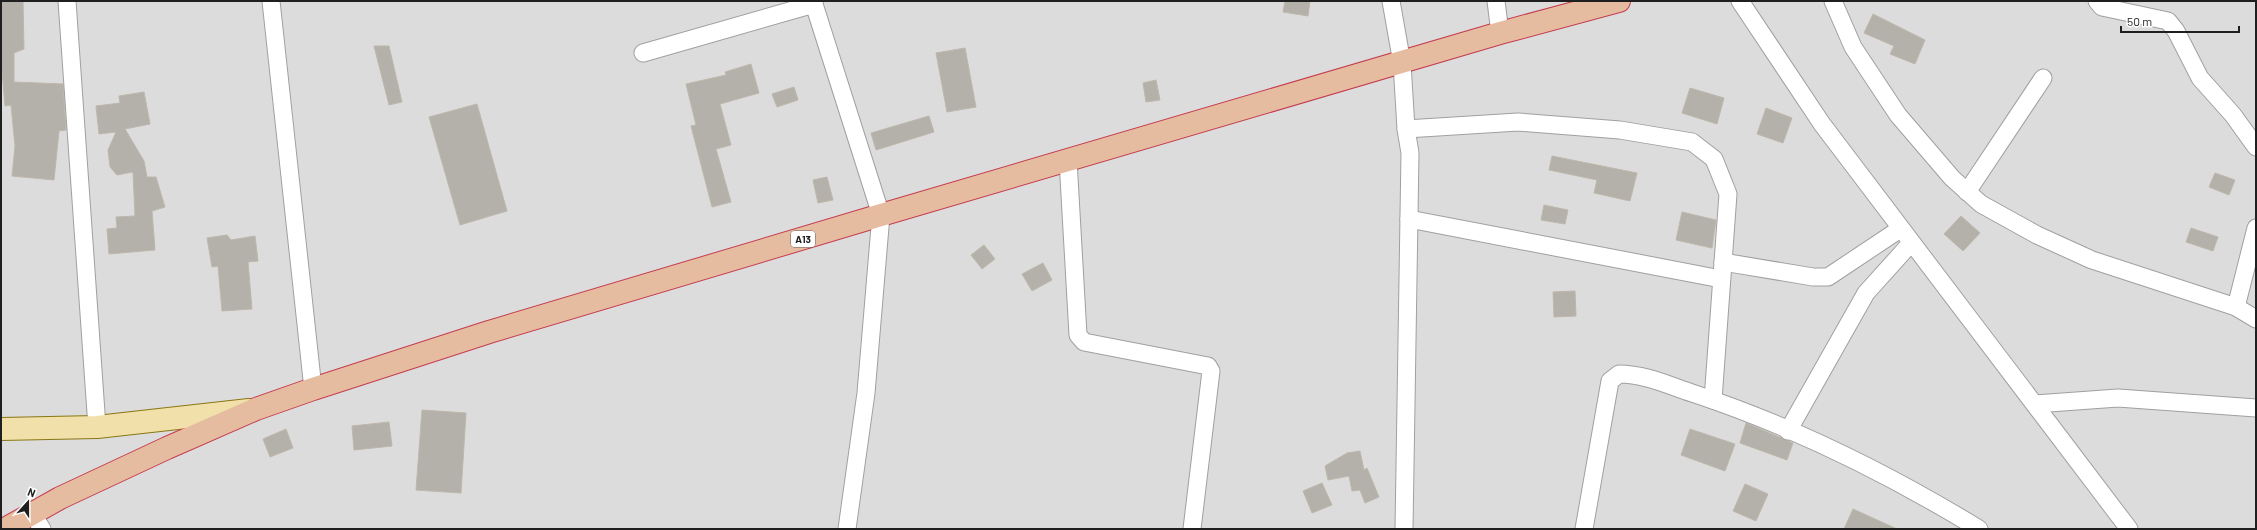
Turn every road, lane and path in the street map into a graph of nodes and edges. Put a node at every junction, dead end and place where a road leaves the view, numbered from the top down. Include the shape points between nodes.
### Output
1 (67, 1) edge
2 (271, 1) edge
3 (1390, 1) edge
4 (1496, 1) edge
5 (1619, 1) edge
6 (1740, 1) edge
7 (1834, 1) edge
8 (2097, 1) edge
9 (813, 2) edge
10 (1500, 33) junction
11 (642, 53) dead end
12 (1402, 63) junction
13 (2042, 78) dead end
14 (1406, 129) junction
15 (2256, 147) edge
16 (1068, 160) junction
17 (1967, 192) junction
18 (881, 215) junction
19 (1409, 219) junction
20 (2256, 228) edge
21 (1900, 229) junction
22 (1911, 243) junction
23 (1723, 262) junction
24 (1721, 280) junction
25 (2236, 308) junction
26 (2256, 319) edge
27 (314, 389) junction
28 (1713, 400) junction
29 (2035, 404) junction
30 (2256, 408) edge
31 (256, 409) junction
32 (97, 427) junction
33 (1, 429) edge
34 (1788, 431) junction
35 (37, 521) edge
36 (5, 529) edge
37 (847, 529) edge
38 (1192, 529) edge
39 (1404, 529) edge
40 (1584, 529) edge
41 (1979, 529) edge
42 (2129, 529) edge

1 - 32 street
2 - 27 street
3 - 12 street
4 - 10 street
5 - 10 highway, A13
6 - 21 street via 1822,124
7 - 17 street via 1853,47 1898,115
8 - 15 street via 2102,7 2168,21 2176,31 2200,78 2233,115
9 - 11 street
9 - 18 street
10 - 12 highway, A13
12 - 14 street
12 - 16 highway, A13
13 - 17 street
14 - 19 street via 1410,154
14 - 23 street via 1518,122 1620,130 1692,142 1714,159 1728,194
16 - 18 highway, A13
16 - 38 street via 1078,335 1084,342 1208,366 1211,371
17 - 25 street via 1981,204 2037,235 2092,260
18 - 27 highway, A13 via 489,332
18 - 37 street via 866,393
19 - 24 street
19 - 39 street
20 - 25 street
21 - 22 street
21 - 23 street via 1828,277 1813,277
22 - 29 street
22 - 34 street via 1866,293
23 - 24 street
24 - 28 street
25 - 26 street
27 - 31 highway, A13
28 - 34 street
28 - 40 street via 1634,374 1619,374 1610,381
29 - 30 street via 2118,398
29 - 42 street
31 - 32 main road
31 - 35 highway, A13 via 167,448
32 - 33 main road
34 - 41 street via 1859,463
35 - 36 highway, A13

